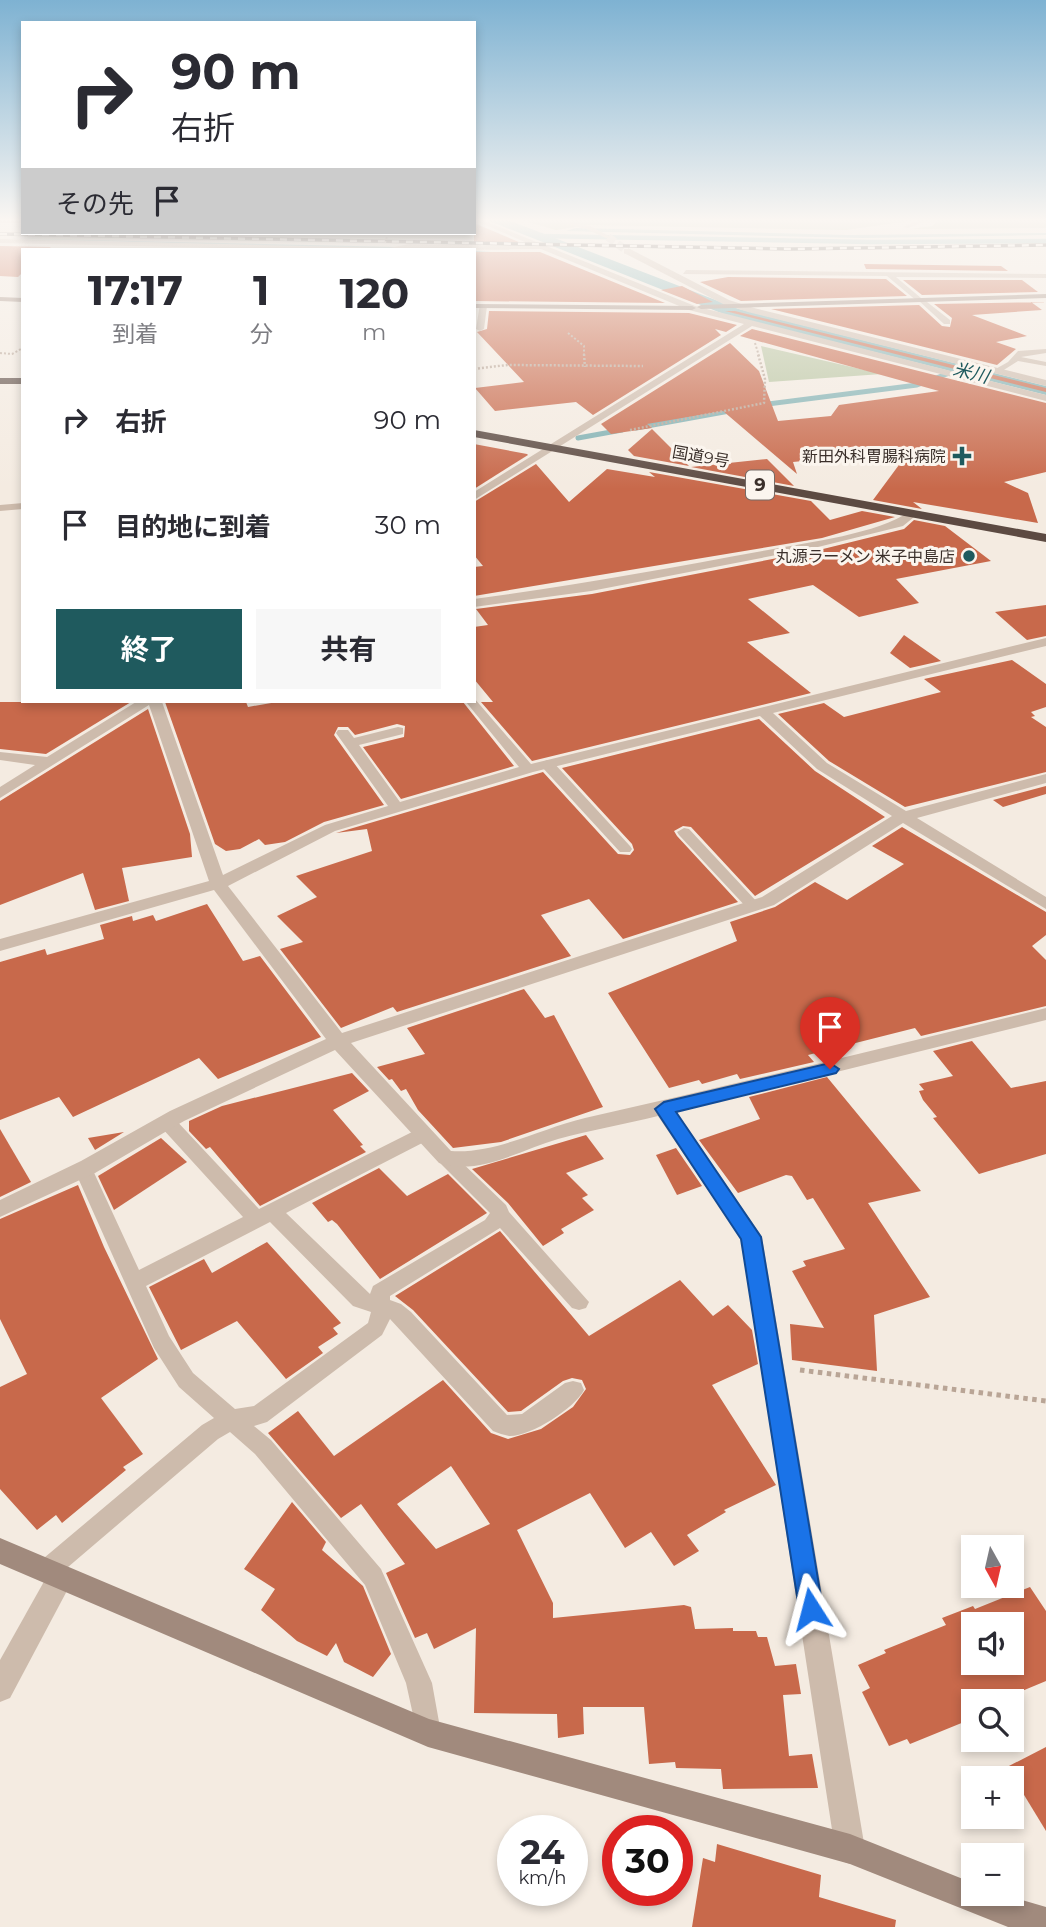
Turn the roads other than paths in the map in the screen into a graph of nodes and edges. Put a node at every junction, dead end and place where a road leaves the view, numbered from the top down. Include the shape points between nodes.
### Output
1 (479, 310) edge
2 (704, 310) edge
3 (747, 310) edge
4 (932, 310) edge
5 (750, 311) junction
6 (728, 317) junction
7 (947, 322) dead end
8 (749, 324) junction
9 (480, 329) dead end
10 (1046, 351) edge
11 (1015, 359) junction
12 (1046, 364) edge
13 (996, 371) junction
14 (21, 381) edge
15 (0, 382) edge
16 (1046, 383) edge
17 (1046, 398) edge
18 (476, 433) edge
19 (556, 447) junction
20 (476, 496) edge
21 (21, 506) edge
22 (0, 508) edge
23 (914, 513) junction
24 (1046, 537) edge
25 (476, 603) edge
26 (1046, 642) edge
27 (143, 703) edge
28 (155, 703) edge
29 (474, 703) edge
30 (761, 710) junction
31 (398, 731) dead end
32 (0, 756) edge
33 (50, 762) junction
34 (547, 764) junction
35 (528, 769) junction
36 (1046, 778) edge
37 (0, 793) edge
38 (397, 808) junction
39 (901, 817) junction
40 (684, 832) dead end
41 (625, 849) dead end
42 (218, 884) junction
43 (1046, 904) edge
44 (753, 906) junction
45 (0, 945) edge
46 (1046, 1014) edge
47 (338, 1041) junction
48 (664, 1109) junction
49 (167, 1122) junction
50 (424, 1134) junction
51 (446, 1158) junction
52 (83, 1169) junction
53 (0, 1209) edge
54 (500, 1215) junction
55 (265, 1216) junction
56 (134, 1282) junction
57 (579, 1302) dead end
58 (380, 1305) junction
59 (573, 1390) dead end
60 (230, 1420) junction
61 (0, 1551) edge
62 (53, 1574) junction
63 (0, 1688) edge
64 (428, 1733) junction
65 (850, 1849) junction
66 (995, 1917) edge
67 (1046, 1923) edge

1 - 9 lane
2 - 6 street
3 - 5 street
4 - 7 lane
5 - 6 street
5 - 13 street
6 - 8 street
8 - 17 street
8 - 19 street
10 - 11 lane via 1021,353
11 - 12 lane
11 - 13 lane
13 - 16 street
14 - 15 highway
18 - 19 highway, 国道9号 / 9
19 - 20 street
19 - 23 highway, 国道9号 / 9
21 - 22 street
23 - 24 highway, 国道9号 / 9
23 - 25 street via 900,524 818,544 591,587
26 - 30 street
27 - 33 street
28 - 42 street
29 - 35 street
30 - 34 street
30 - 39 street via 822,766
31 - 38 street via 346,738
32 - 33 street
33 - 37 street
34 - 35 street
34 - 41 lane
35 - 38 street
36 - 39 street
38 - 42 street via 330,828
39 - 43 street
39 - 44 street
40 - 44 lane
42 - 45 street
42 - 47 street
44 - 47 street
46 - 48 street
47 - 49 street
47 - 50 street
48 - 51 street via 557,1132 473,1160
48 - 65 street via 751,1237
49 - 52 street
49 - 55 lane
50 - 51 street
50 - 55 lane
51 - 54 lane
52 - 53 street
52 - 56 lane
54 - 57 lane
54 - 58 lane via 492,1225 380,1292
55 - 56 lane
55 - 58 lane via 360,1300
56 - 60 lane via 161,1342 186,1380
58 - 59 lane via 404,1318 501,1424 526,1423
58 - 60 lane via 375,1329 259,1415
60 - 62 lane via 210,1432
60 - 64 lane via 263,1447 368,1570 419,1683
61 - 62 street
62 - 63 street
62 - 64 street
64 - 65 street
65 - 66 street
66 - 67 street

